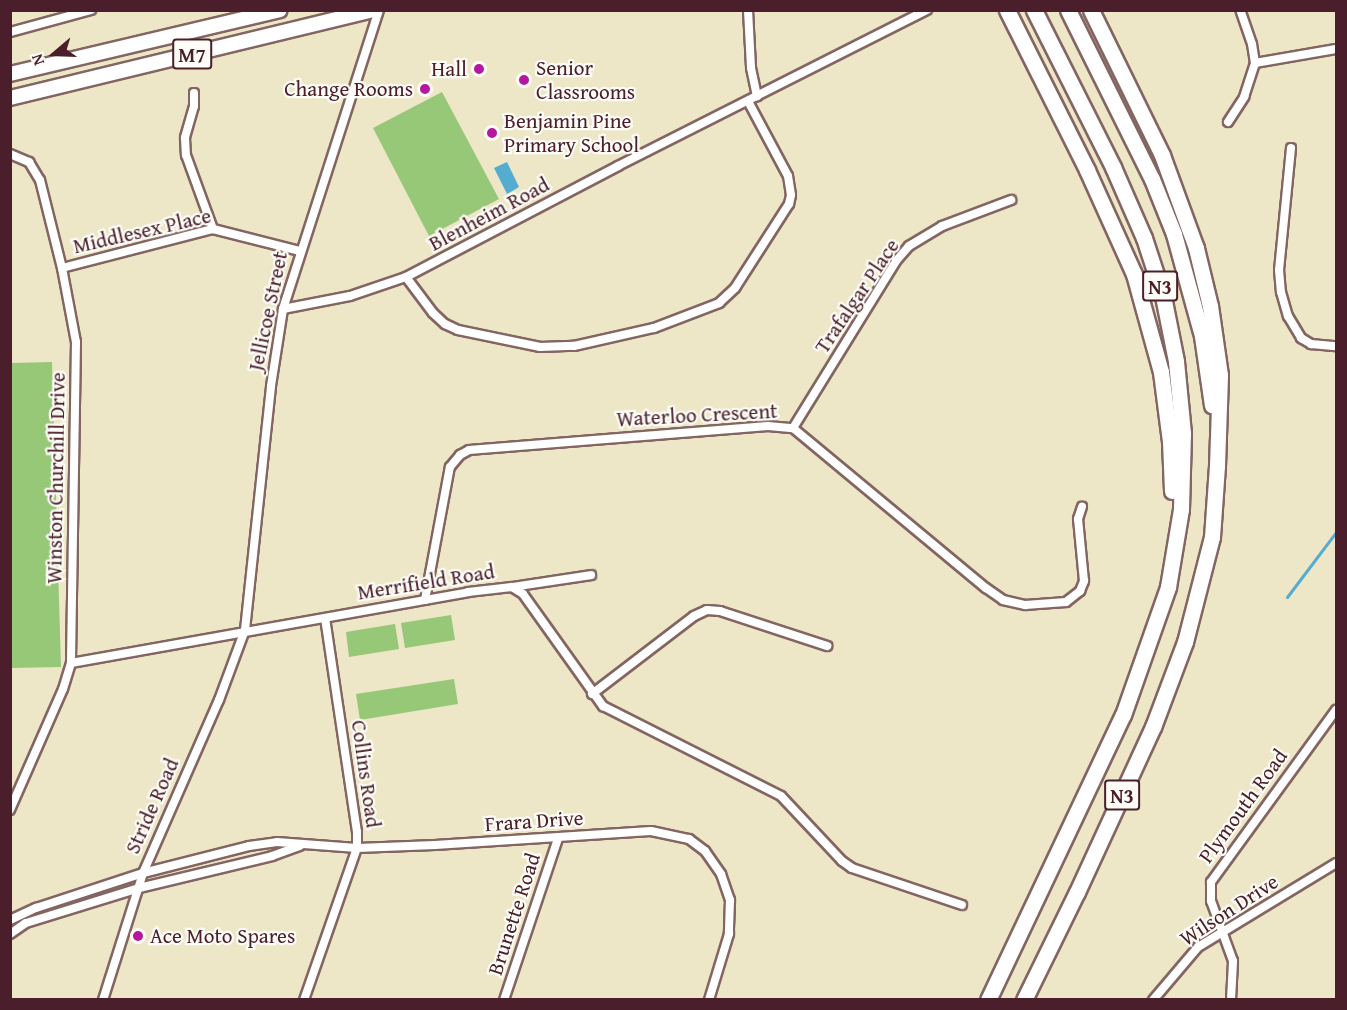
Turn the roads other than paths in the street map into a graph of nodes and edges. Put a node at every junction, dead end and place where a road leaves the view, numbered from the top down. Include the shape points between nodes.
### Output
1 (91, 10) edge
2 (280, 10) edge
3 (373, 10) edge
4 (379, 10) edge
5 (748, 10) edge
6 (927, 10) edge
7 (998, 10) edge
8 (1007, 10) edge
9 (1034, 10) edge
10 (1068, 10) edge
11 (1091, 10) edge
12 (1240, 10) edge
13 (10, 32) edge
14 (1336, 49) edge
15 (1255, 63) junction
16 (12, 74) edge
17 (194, 93) dead end
18 (757, 96) junction
19 (14, 98) edge
20 (748, 101) junction
21 (1057, 110) junction
22 (1228, 122) dead end
23 (1291, 148) dead end
24 (10, 154) edge
25 (1011, 200) dead end
26 (213, 229) junction
27 (299, 251) junction
28 (62, 268) junction
29 (406, 277) junction
30 (282, 309) junction
31 (1336, 346) edge
32 (793, 429) junction
33 (1217, 446) junction
34 (1082, 507) dead end
35 (591, 575) dead end
36 (512, 587) junction
37 (1168, 587) junction
38 (425, 600) junction
39 (325, 618) junction
40 (245, 630) junction
41 (827, 646) dead end
42 (71, 663) junction
43 (592, 694) junction
44 (1336, 710) edge
45 (10, 810) edge
46 (558, 839) junction
47 (304, 844) junction
48 (357, 848) junction
49 (1336, 863) edge
50 (143, 873) junction
51 (139, 888) junction
52 (962, 905) dead end
53 (10, 920) edge
54 (1221, 932) junction
55 (10, 934) edge
56 (103, 999) edge
57 (304, 999) edge
58 (504, 999) edge
59 (709, 999) edge
60 (988, 999) edge
61 (1024, 999) edge
62 (1153, 999) edge
63 (1231, 999) edge

1 - 13 street
2 - 16 highway, M7
3 - 19 highway, M7
4 - 27 street, Jellicoe Street
5 - 18 street via 751,68
6 - 18 street, Blenheim Road
7 - 21 highway
8 - 21 highway
9 - 37 highway, N3 via 1113,166 1163,296 1176,361 1183,433 1181,509
10 - 33 highway, N3 via 1152,179 1174,234 1202,336
11 - 33 highway via 1162,155 1190,230 1210,306 1220,375
12 - 15 street
14 - 15 street
15 - 22 street via 1244,97
17 - 26 street via 185,138 186,155
18 - 20 street, Blenheim Road
20 - 29 street, Blenheim Road
20 - 29 street via 788,176 791,195 735,288 719,303 654,328 574,346 540,347 445,324
21 - 37 highway via 1123,247 1143,302 1161,372 1173,501
23 - 31 street via 1279,270 1281,292 1288,316 1301,338 1311,344
24 - 28 street, Winston Churchill Drive via 29,162 40,180
25 - 32 street, Trafalgar Place via 922,235 909,246
26 - 27 street, Middlesex Place
26 - 28 street, Middlesex Place
27 - 30 street, Jellicoe Street
28 - 42 street, Winston Churchill Drive via 76,342
29 - 30 street, Blenheim Road via 350,296
30 - 40 street, Jellicoe Street
32 - 34 street, Waterloo Crescent via 1003,600 1025,605 1054,604 1072,599 1080,591 1084,581 1078,519
32 - 38 street, Waterloo Crescent via 768,426 469,450 450,468
33 - 61 highway, N3 via 1212,537 1185,642 1153,727
35 - 36 street
36 - 38 street, Merrifield Road
36 - 43 street, Merrifield Road via 524,594
37 - 60 highway, N3 via 1122,715
38 - 39 street, Merrifield Road
39 - 40 street, Merrifield Road
39 - 48 street, Collins Road
40 - 42 street, Merrifield Road
40 - 50 street, Stride Road via 219,700
41 - 43 street via 707,610
42 - 45 street, Winston Churchill Drive
43 - 52 street, Merrifield Road via 616,715 781,796 852,868
44 - 54 street, Plymouth Road via 1215,873 1210,891
46 - 48 street, Frara Drive
46 - 58 street, Brunette Road
46 - 59 street, Frara Drive via 651,831 689,839 705,851 721,874 730,900 729,934
47 - 48 street, Frara Drive
47 - 50 street, Frara Drive via 249,846
47 - 51 street, Frara Drive via 272,856
48 - 57 street, Collins Road
49 - 54 street, Wilson Drive
50 - 51 street, Stride Road
50 - 53 street, Frara Drive
51 - 55 street, Frara Drive via 26,923
51 - 56 street, Stride Road
54 - 62 street, Wilson Drive via 1198,947
54 - 63 street, Plymouth Road via 1233,961

